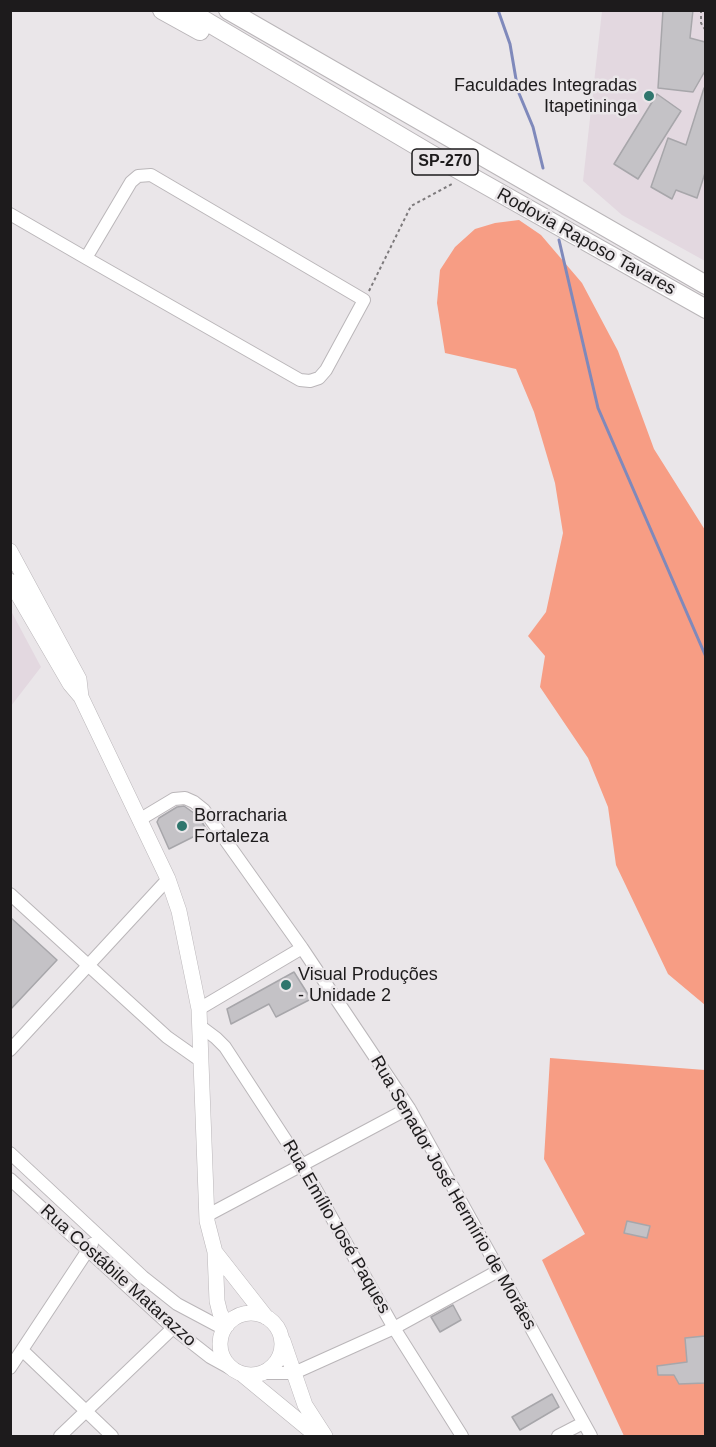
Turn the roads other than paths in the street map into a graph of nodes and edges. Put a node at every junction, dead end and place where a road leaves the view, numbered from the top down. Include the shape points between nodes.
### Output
1 (162, 10) edge
2 (187, 10) edge
3 (228, 10) edge
4 (291, 72) junction
5 (10, 214) edge
6 (86, 258) junction
7 (705, 285) edge
8 (705, 309) edge
9 (10, 551) edge
10 (10, 581) edge
11 (81, 697) junction
12 (139, 820) junction
13 (168, 879) junction
14 (10, 894) edge
15 (303, 948) junction
16 (88, 964) junction
17 (199, 1009) junction
18 (200, 1026) junction
19 (10, 1050) edge
20 (201, 1061) junction
21 (409, 1108) junction
22 (10, 1154) edge
23 (302, 1165) junction
24 (10, 1179) edge
25 (208, 1215) junction
26 (98, 1235) junction
27 (87, 1249) junction
28 (215, 1252) junction
29 (498, 1271) junction
30 (266, 1317) junction
31 (225, 1327) junction
32 (173, 1328) junction
33 (394, 1328) junction
34 (281, 1336) junction
35 (22, 1350) junction
36 (10, 1368) edge
37 (237, 1371) junction
38 (294, 1372) junction
39 (263, 1373) junction
40 (85, 1411) junction
41 (583, 1423) junction
42 (60, 1437) edge
43 (112, 1437) edge
44 (317, 1437) edge
45 (325, 1437) edge
46 (462, 1437) edge
47 (558, 1437) edge
48 (591, 1437) edge

1 - 4 highway
2 - 4 highway, Rodovia Raposo Tavares / SP-270
3 - 7 highway, Rodovia Raposo Tavares / SP-270
4 - 8 highway, Rodovia Raposo Tavares / SP-270
5 - 6 street
6 - 6 street via 300,380 319,378 326,370 364,300 151,175 138,176 131,182
9 - 11 main road via 79,679
10 - 11 main road
11 - 12 main road
12 - 13 main road
12 - 15 street, Rua Senador José Hermírio de Morães via 174,799 194,802 204,810
13 - 16 street
13 - 17 main road via 179,910
14 - 16 street
15 - 17 street
15 - 21 street, Rua Senador José Hermírio de Morães
16 - 19 street
16 - 20 street via 167,1037
17 - 18 main road
18 - 20 main road
18 - 23 street, Rua Emílio José Paques via 225,1047
20 - 25 main road
21 - 23 street
21 - 29 street, Rua Senador José Hermírio de Morães
22 - 26 street, Rua Costábile Matarazzo
23 - 25 street
23 - 33 street, Rua Emílio José Paques
24 - 27 street, Rua Costábile Matarazzo
25 - 28 main road
26 - 27 street
26 - 31 street, Rua Costábile Matarazzo via 177,1304
27 - 32 street, Rua Costábile Matarazzo
27 - 35 street
28 - 30 main road
28 - 31 main road via 217,1301
29 - 33 street
29 - 41 street, Rua Senador José Hermírio de Morães
30 - 31 main road via 245,1314
30 - 34 main road
31 - 37 main road via 221,1353
32 - 37 street, Rua Costábile Matarazzo via 210,1357
32 - 40 street
33 - 38 street
33 - 46 street, Rua Emílio José Paques
34 - 38 main road
34 - 39 main road via 279,1358
35 - 36 street
35 - 40 street
37 - 39 main road
37 - 44 main road
38 - 39 street
38 - 45 main road via 305,1405
40 - 42 street
40 - 43 street
41 - 47 street
41 - 48 street, Rua Senador José Hermírio de Morães

